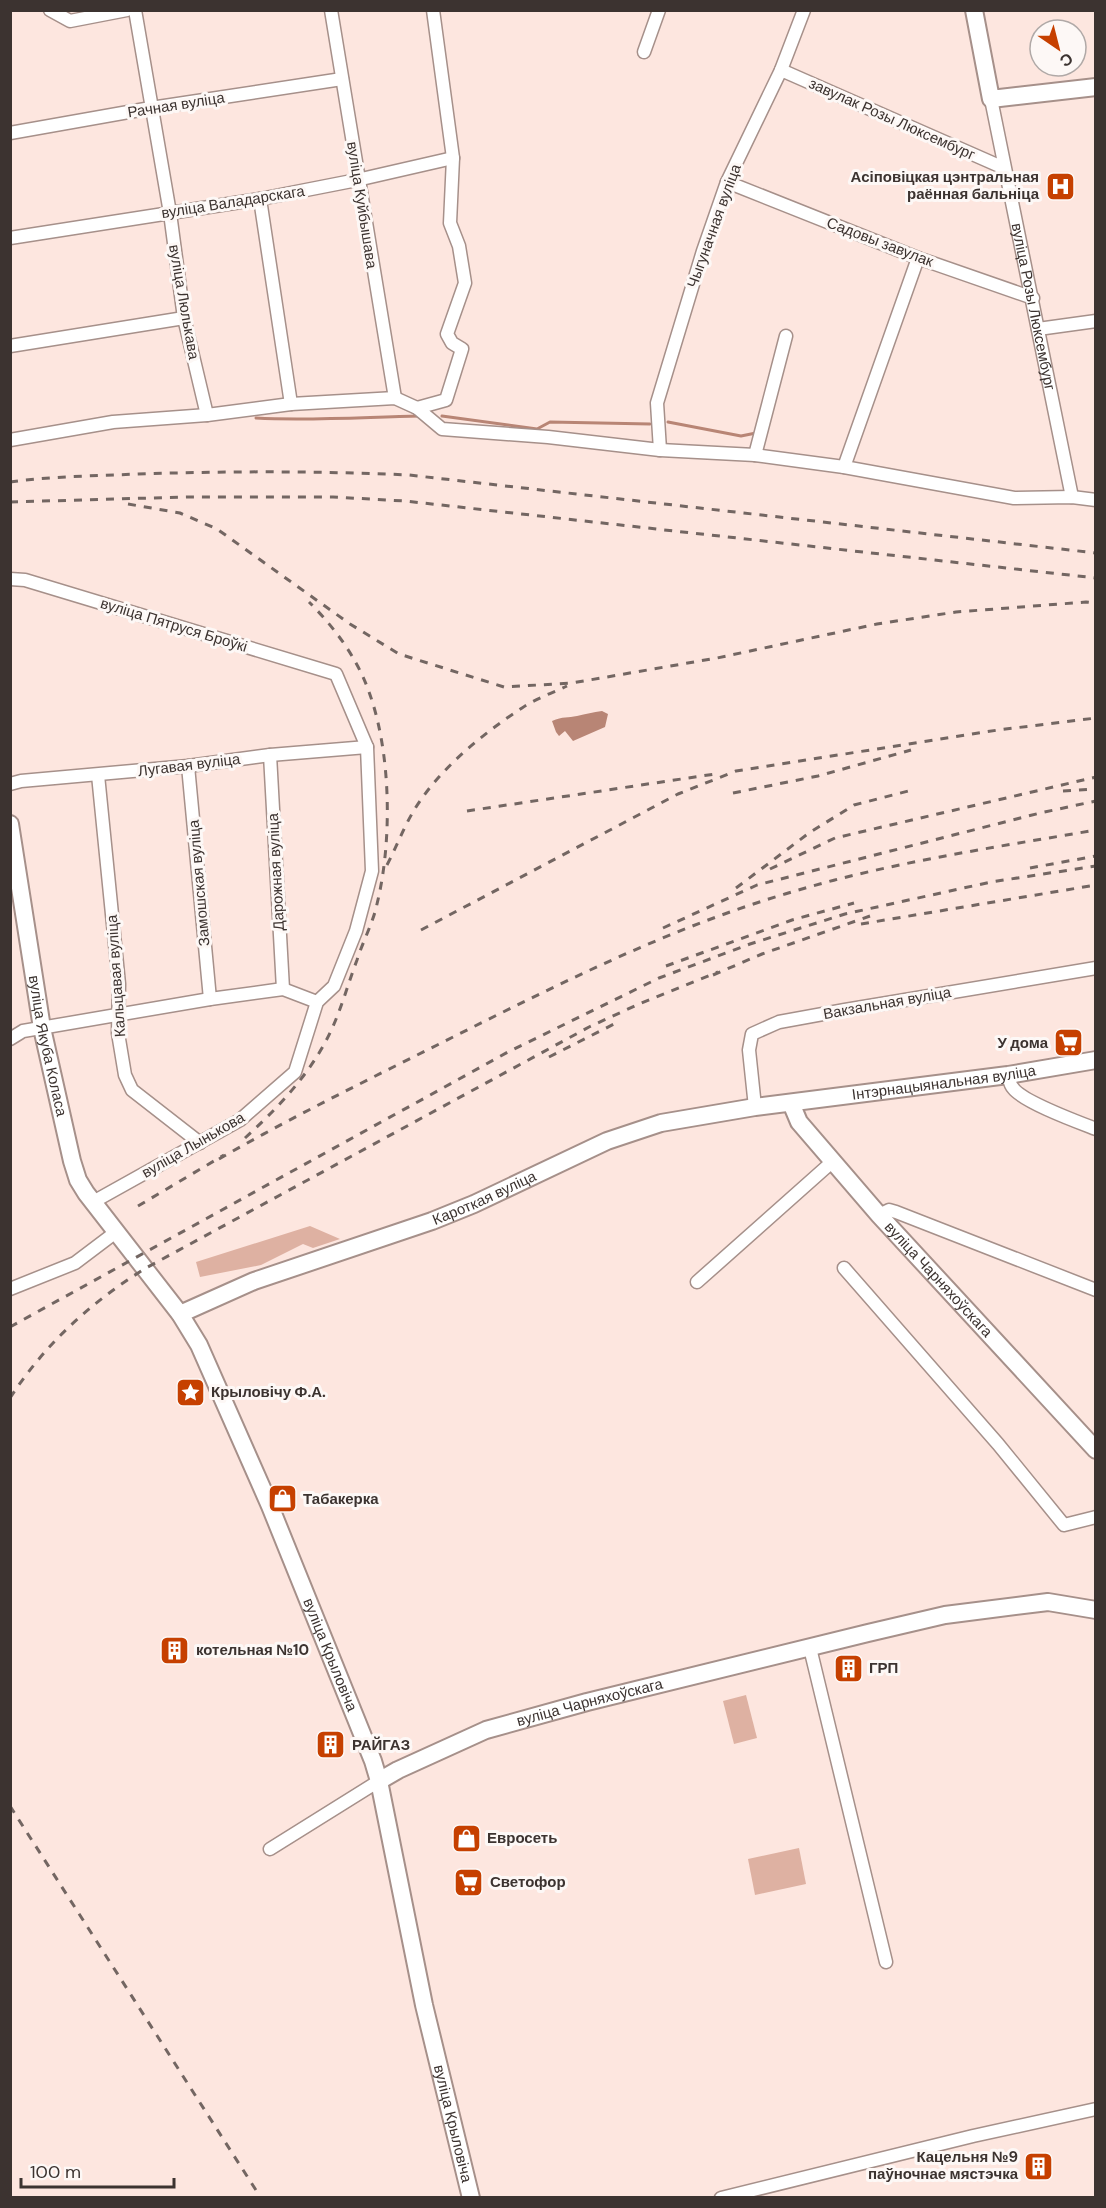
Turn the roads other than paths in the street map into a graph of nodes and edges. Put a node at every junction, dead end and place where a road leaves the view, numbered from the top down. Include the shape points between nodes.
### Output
1 (50, 10) edge
2 (127, 10) edge
3 (135, 10) edge
4 (331, 10) edge
5 (433, 10) edge
6 (659, 10) edge
7 (804, 10) edge
8 (974, 10) edge
9 (644, 52) dead end
10 (781, 70) junction
11 (342, 79) junction
12 (1095, 87) edge
13 (991, 99) junction
14 (152, 108) junction
15 (10, 134) edge
16 (453, 158) junction
17 (1004, 168) junction
18 (357, 180) junction
19 (727, 182) junction
20 (260, 199) junction
21 (170, 213) junction
22 (10, 238) edge
23 (918, 258) junction
24 (1033, 298) junction
25 (184, 318) junction
26 (1095, 321) edge
27 (1038, 329) junction
28 (786, 336) dead end
29 (10, 346) edge
30 (395, 398) junction
31 (291, 404) junction
32 (417, 408) junction
33 (207, 415) junction
34 (10, 440) edge
35 (660, 450) junction
36 (755, 456) junction
37 (844, 467) junction
38 (1072, 497) junction
39 (1095, 500) edge
40 (10, 579) edge
41 (336, 674) joint
42 (367, 747) junction
43 (270, 755) junction
44 (188, 766) junction
45 (99, 775) junction
46 (10, 784) edge
47 (10, 824) edge
48 (15, 872) edge
49 (1095, 968) edge
50 (283, 989) junction
51 (210, 999) junction
52 (317, 1002) junction
53 (118, 1016) junction
54 (42, 1028) junction
55 (10, 1039) edge
56 (1095, 1060) edge
57 (1008, 1075) junction
58 (791, 1103) junction
59 (755, 1107) junction
60 (1095, 1129) edge
61 (200, 1143) junction
62 (832, 1162) junction
63 (93, 1202) junction
64 (879, 1215) junction
65 (116, 1232) junction
66 (131, 1250) joint
67 (844, 1268) dead end
68 (697, 1282) dead end
69 (10, 1289) edge
70 (1095, 1290) edge
71 (180, 1314) junction
72 (1092, 1440) edge
73 (1095, 1517) edge
74 (1095, 1610) edge
75 (810, 1648) junction
76 (379, 1781) junction
77 (270, 1849) dead end
78 (886, 1962) dead end
79 (1095, 2109) edge
80 (471, 2198) edge
81 (721, 2198) edge

1 - 2 street via 70,21
3 - 14 street, вуліца Люлькава
4 - 11 street, вуліца Куйбышава
5 - 16 street
6 - 9 street
7 - 10 street, Чыгуначная вуліца
8 - 13 street, вуліца Розы Люксембург
10 - 17 street, завулак Розы Люксембург
10 - 19 street, Чыгуначная вуліца
11 - 14 street, Рачная вуліца
11 - 18 street, вуліца Куйбышава
12 - 13 street
13 - 17 street, вуліца Розы Люксембург
14 - 15 street, Рачная вуліца
14 - 21 street, вуліца Люлькава
16 - 18 street, вуліца Валадарскага
16 - 32 street via 450,223 459,246 465,283 447,334 462,349 446,400
17 - 24 street, вуліца Розы Люксембург
18 - 20 street, вуліца Валадарскага
18 - 30 street, вуліца Куйбышава
19 - 23 street, Садовы завулак
19 - 35 street, Чыгуначная вуліца via 662,378 657,403
20 - 21 street, вуліца Валадарскага
20 - 31 street
21 - 22 street, вуліца Валадарскага
21 - 25 street, вуліца Люлькава
23 - 24 street, Садовы завулак
23 - 37 street
24 - 27 street, вуліца Розы Люксембург
25 - 29 street
25 - 33 street, вуліца Люлькава
26 - 27 street
27 - 38 street, вуліца Розы Люксембург
28 - 36 street
30 - 31 street
30 - 32 street
31 - 33 street
32 - 35 street via 442,429
33 - 34 street via 113,422
35 - 36 street
36 - 37 street
37 - 38 street via 1014,498
38 - 39 street
40 - 41 street, вуліца Пятруся Броўкі via 26,580
41 - 42 street, вуліца Лынькова
42 - 43 street, Лугавая вуліца
42 - 52 street, вуліца Лынькова via 372,871 356,931 334,986
43 - 44 street, Лугавая вуліца
43 - 50 street, Дарожная вуліца
44 - 45 street, Лугавая вуліца
44 - 51 street, Замошская вуліца
45 - 46 street, Лугавая вуліца
45 - 53 street, Кальцавая вуліца
47 - 48 street, вуліца Якуба Коласа
48 - 54 street, вуліца Якуба Коласа
49 - 59 street, Вакзальная вуліца via 779,1022 752,1034 749,1050
50 - 51 street
50 - 52 street
51 - 53 street
52 - 61 street, вуліца Лынькова via 295,1072 240,1120
53 - 54 street
53 - 61 street, Кальцавая вуліца via 125,1075 132,1090
54 - 55 street via 23,1031
54 - 63 street, вуліца Якуба Коласа via 72,1161
56 - 57 street, Інтэрнацыянальная вуліца
57 - 58 street, Інтэрнацыянальная вуліца
57 - 60 street via 1015,1091
58 - 59 street, Кароткая вуліца
58 - 62 street, вуліца Чарняхоўскага via 799,1122
59 - 71 street, Кароткая вуліца via 685,1118 607,1141 474,1204 254,1281
61 - 63 street, вуліца Лынькова
62 - 64 street, вуліца Чарняхоўскага
62 - 68 street
63 - 65 street, вуліца Якуба Коласа
64 - 70 street via 889,1210 896,1212
64 - 72 street, вуліца Чарняхоўскага
65 - 66 street, вуліца Якуба Коласа
65 - 69 street via 75,1263
66 - 71 street, вуліца Крыловіча
67 - 73 street via 1064,1525
71 - 76 street, вуліца Крыловіча via 199,1346 270,1506
74 - 75 street, вуліца Чарняхоўскага via 1048,1602 945,1615
75 - 76 street, вуліца Чарняхоўскага via 486,1730
75 - 78 street
76 - 77 street
76 - 80 street, вуліца Крыловіча via 424,2005
79 - 81 street

